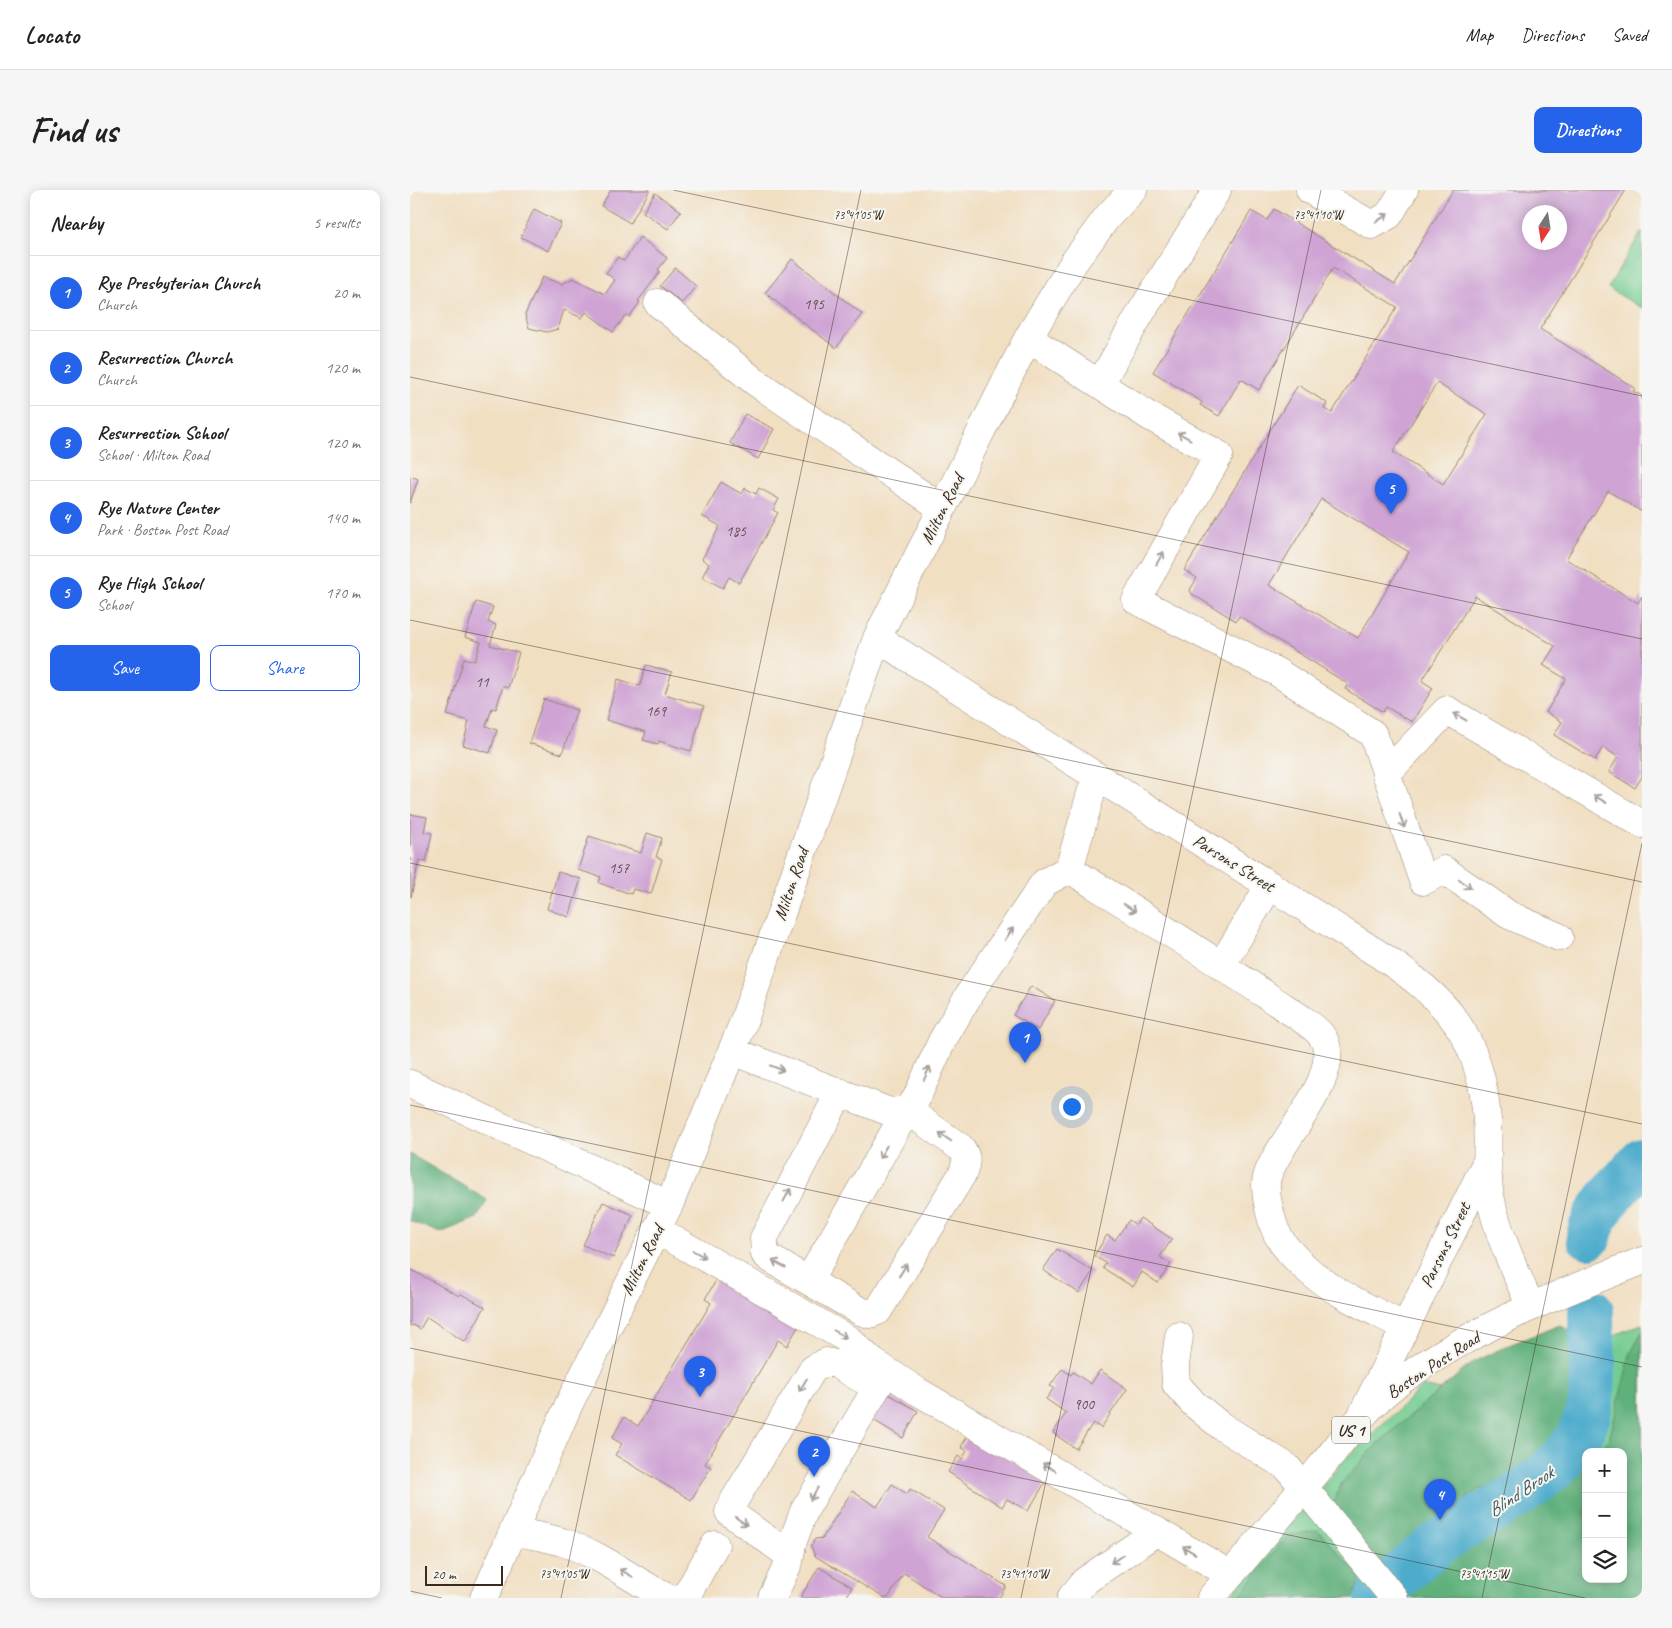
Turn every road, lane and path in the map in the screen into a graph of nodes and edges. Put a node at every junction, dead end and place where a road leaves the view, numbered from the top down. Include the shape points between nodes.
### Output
1 (1133, 190) edge
2 (1217, 190) edge
3 (1310, 190) edge
4 (1404, 190) edge
5 (658, 303) dead end
6 (1028, 338) junction
7 (1100, 384) junction
8 (942, 508) junction
9 (877, 638) junction
10 (1386, 774) junction
11 (1096, 776) junction
12 (1642, 825) edge
13 (1069, 869) junction
14 (1270, 885) junction
15 (1559, 938) dead end
16 (1221, 966) junction
17 (732, 1051) junction
18 (410, 1084) edge
19 (840, 1092) junction
20 (907, 1110) junction
21 (1486, 1163) junction
22 (669, 1206) junction
23 (657, 1230) junction
24 (1642, 1261) edge
25 (809, 1280) junction
26 (1531, 1307) junction
27 (1405, 1327) junction
28 (1179, 1336) dead end
29 (882, 1379) junction
30 (1360, 1419) junction
31 (1303, 1488) junction
32 (514, 1531) junction
33 (1157, 1531) junction
34 (715, 1545) dead end
35 (790, 1556) junction
36 (1231, 1574) junction
37 (484, 1598) edge
38 (668, 1598) edge
39 (684, 1598) edge
40 (772, 1598) edge
41 (1070, 1598) edge
42 (1211, 1598) edge
43 (1394, 1598) edge

1 - 6 street, Milton Road via 1108,216 1074,262
2 - 7 street
3 -> 4 street via 1372,225 1388,215
5 - 8 street via 754,381
6 - 7 street
6 - 8 street, Milton Road
10 -> 7 street via 1373,734 1277,672 1136,600 1219,455
8 - 9 street, Milton Road
9 - 11 street, Parsons Street
9 - 17 street, Milton Road
12 -> 10 street via 1448,710
10 -> 15 street via 1423,881 1444,870 1509,915
11 - 13 street
11 - 14 street, Parsons Street
13 -> 16 street
20 -> 13 street via 916,1099 942,1040 970,993 1044,883
14 - 16 street
14 - 21 street, Parsons Street via 1414,977 1436,996 1456,1021 1471,1046 1480,1080 1487,1120
16 - 27 street via 1321,1035 1327,1051 1325,1072 1316,1094 1272,1163 1266,1179 1268,1206 1279,1238 1308,1270
17 -> 19 street
17 - 22 street, Milton Road
18 - 22 street
19 - 20 street via 890,1112
25 -> 19 street via 764,1254 764,1238
20 -> 25 street
25 -> 20 street via 860,1311 878,1312 963,1173 967,1162 961,1148
21 - 26 street, Parsons Street via 1497,1226
21 - 27 street, Parsons Street
22 - 23 street, Milton Road
23 -> 29 street via 849,1340 873,1362
23 - 32 street, Milton Road via 569,1404
24 - 26 street, Boston Post Road / US 1
26 - 30 street, Boston Post Road / US 1 via 1422,1367 1389,1390
27 - 30 street, Parsons Street
28 - 31 street via 1176,1384 1221,1426 1287,1467
33 -> 29 street via 917,1391
29 -> 35 street via 804,1511
29 -> 35 street via 826,1362 813,1369 732,1504 729,1512
30 - 31 street, Boston Post Road / US 1
31 - 36 street, Boston Post Road / US 1
31 - 43 street
32 - 37 street, Milton Road
38 -> 32 street via 563,1542
36 -> 33 street
33 -> 41 street via 1085,1581
34 - 39 street
35 - 40 street
36 - 42 street, Boston Post Road / US 1

